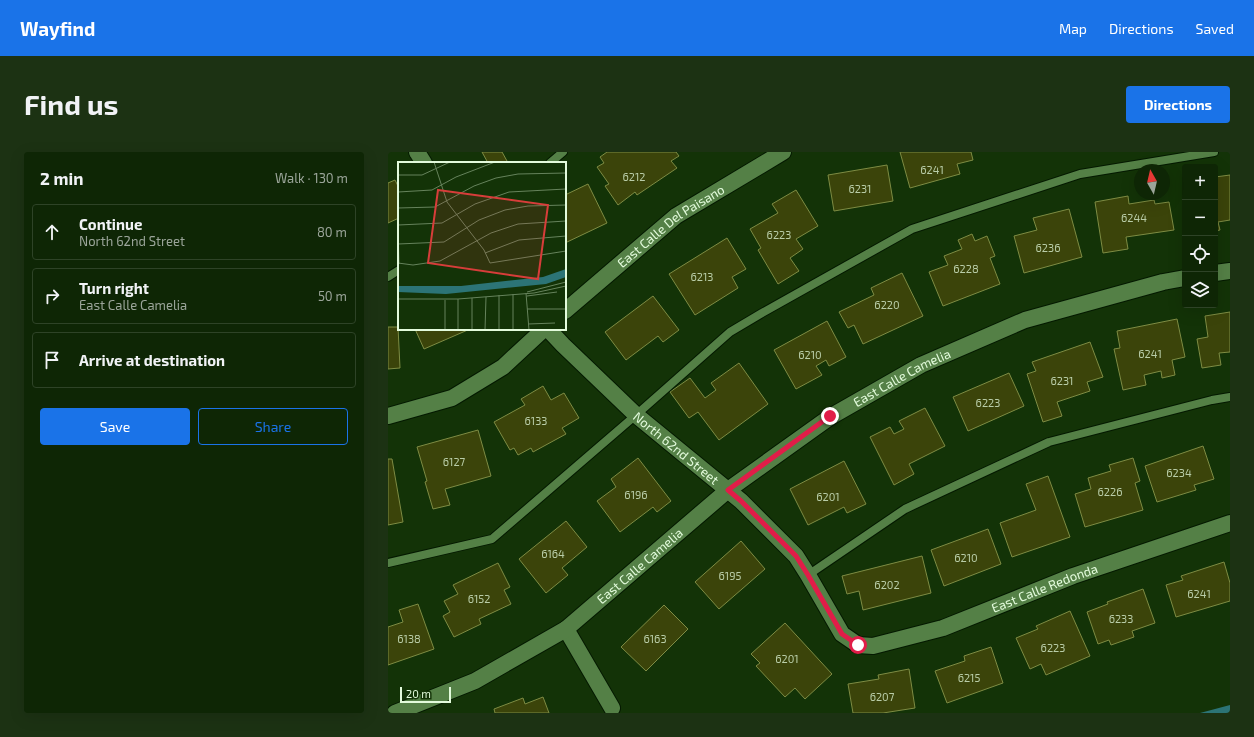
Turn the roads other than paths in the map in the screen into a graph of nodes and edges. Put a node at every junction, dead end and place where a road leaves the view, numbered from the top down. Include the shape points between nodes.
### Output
1 (417, 152) edge
2 (564, 152) edge
3 (783, 152) edge
4 (1214, 152) edge
5 (423, 162) edge
6 (551, 162) edge
7 (398, 271) edge
8 (1230, 271) edge
9 (1218, 273) edge
10 (388, 277) edge
11 (1182, 279) edge
12 (566, 310) edge
13 (543, 330) edge
14 (549, 330) edge
15 (1230, 397) edge
16 (636, 415) junction
17 (388, 416) edge
18 (728, 490) junction
19 (1230, 523) edge
20 (388, 563) edge
21 (808, 575) junction
22 (566, 629) junction
23 (858, 645) joint
24 (612, 708) dead end
25 (395, 713) edge

1 - 5 street
2 - 6 lane
3 - 12 street, East Calle Del Paisano via 676,216
4 - 16 lane via 1080,174 912,229 730,332
7 - 10 lane
8 - 9 street
11 - 18 street, East Calle Camelia via 1025,320 921,365 830,416
13 - 17 street via 503,367 452,398
14 - 16 street, North 62nd Street
15 - 21 lane via 1049,442 905,509
16 - 18 street, North 62nd Street
16 - 20 lane via 492,539
18 - 21 street, North 62nd Street via 796,556
18 - 22 street, East Calle Camelia
19 - 23 street, East Calle Redonda via 1073,576 943,628 872,646
21 - 23 street, North 62nd Street via 842,634
22 - 24 street
22 - 25 street, East Calle Camelia via 475,681

